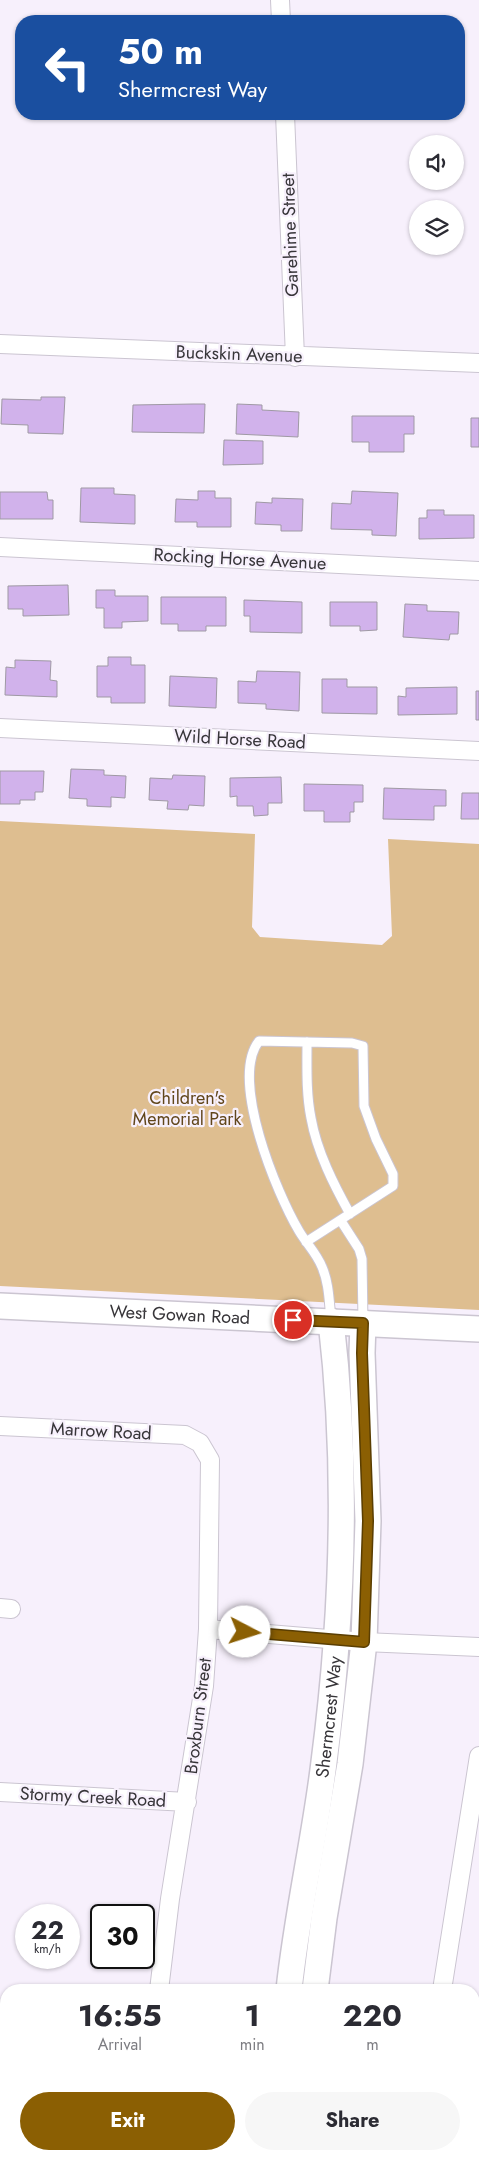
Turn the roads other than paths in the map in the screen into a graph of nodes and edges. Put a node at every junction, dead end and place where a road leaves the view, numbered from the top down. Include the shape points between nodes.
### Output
1 (280, 0) edge
2 (281, 15) edge
3 (285, 120) edge
4 (0, 344) edge
5 (295, 357) junction
6 (479, 363) edge
7 (0, 547) edge
8 (479, 571) edge
9 (0, 728) edge
10 (479, 751) edge
11 (307, 1042) junction
12 (350, 1214) junction
13 (341, 1220) junction
14 (306, 1242) junction
15 (0, 1306) edge
16 (331, 1321) junction
17 (363, 1323) junction
18 (479, 1329) edge
19 (0, 1426) edge
20 (200, 1444) joint
21 (208, 1629) junction
22 (337, 1640) junction
23 (364, 1642) junction
24 (479, 1647) edge
25 (479, 1756) edge
26 (0, 1792) edge
27 (187, 1802) junction
28 (160, 1984) edge
29 (290, 1984) edge
30 (316, 1984) edge
31 (443, 1984) edge

1 - 2 street
3 - 5 street, Garehime Street
4 - 5 street, Buckskin Avenue
5 - 6 street, Buckskin Avenue
7 - 8 street, Rocking Horse Avenue
9 - 10 street, Wild Horse Road
11 - 12 lane via 311,1119 323,1158
11 - 12 lane via 363,1046 364,1106 393,1174 393,1186
11 - 14 lane via 259,1041 252,1049 250,1059 251,1095 260,1141 277,1187
12 - 13 lane
13 - 14 lane
13 - 17 lane via 362,1259
14 - 16 lane via 321,1265 327,1282
15 - 16 street, West Gowan Road
16 - 17 street, West Gowan Road
16 - 22 street, Shermcrest Way via 340,1467 341,1558
17 - 18 street, West Gowan Road
17 - 23 street, Shermcrest Way via 368,1521
19 - 20 street, Marrow Road via 185,1435
20 - 21 street, Broxburn Street via 210,1460
21 - 22 street
21 - 27 street, Broxburn Street via 204,1686
22 - 23 street
22 - 29 street, Shermcrest Way via 324,1765
23 - 24 street
23 - 30 street, Shermcrest Way via 349,1772
25 - 31 street
26 - 27 street, Stormy Creek Road
27 - 28 street, Broxburn Street

